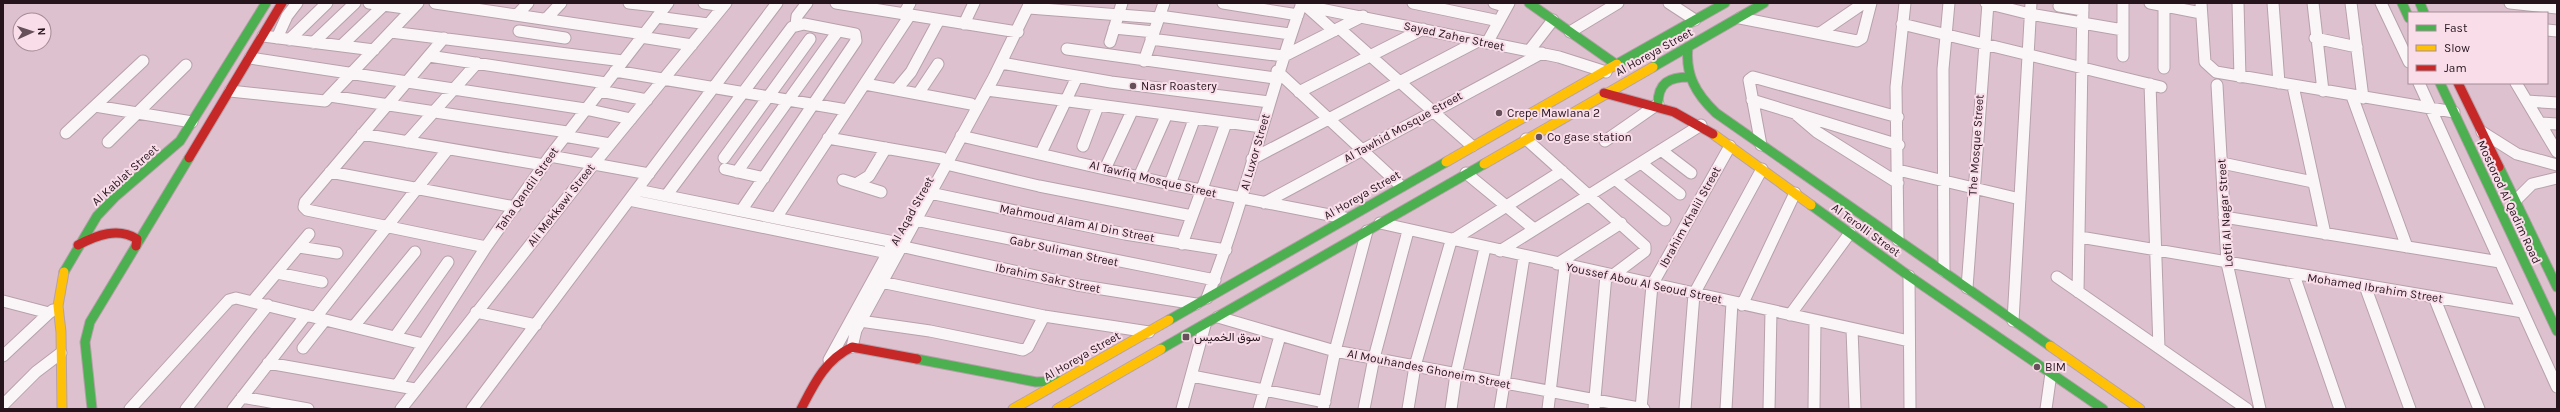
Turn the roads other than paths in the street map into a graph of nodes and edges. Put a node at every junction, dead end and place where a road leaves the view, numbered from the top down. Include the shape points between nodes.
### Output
1 (266, 3) edge
2 (282, 3) edge
3 (297, 3) edge
4 (327, 3) edge
5 (355, 3) edge
6 (369, 3) edge
7 (438, 3) edge
8 (497, 3) edge
9 (528, 3) edge
10 (561, 3) edge
11 (629, 3) edge
12 (704, 3) edge
13 (777, 3) edge
14 (807, 3) edge
15 (836, 3) edge
16 (910, 3) edge
17 (974, 3) edge
18 (1122, 3) edge
19 (1164, 3) edge
20 (1223, 3) edge
21 (1413, 3) edge
22 (1494, 3) edge
23 (1529, 3) edge
24 (1669, 3) edge
25 (1725, 3) edge
26 (1764, 3) edge
27 (1864, 3) edge
28 (1871, 3) edge
29 (1905, 3) edge
30 (1948, 3) edge
31 (1987, 3) edge
32 (2031, 3) edge
33 (2123, 3) edge
34 (2150, 3) edge
35 (2201, 3) edge
36 (2238, 3) edge
37 (2273, 3) edge
38 (2313, 3) edge
39 (2351, 3) edge
40 (2381, 3) edge
41 (2402, 3) edge
42 (2510, 3) edge
43 (724, 4) edge
44 (2164, 4) edge
45 (384, 5) junction
46 (462, 5) edge
47 (667, 5) edge
48 (1030, 5) edge
49 (1508, 5) edge
50 (1610, 5) edge
51 (2538, 5) edge
52 (415, 6) edge
53 (2060, 6) dead end
54 (1070, 7) edge
55 (1302, 7) edge
56 (2083, 7) edge
57 (2557, 8) edge
58 (490, 11) junction
59 (2030, 14) junction
60 (2201, 14) junction
61 (517, 15) junction
62 (907, 15) junction
63 (1118, 15) junction
64 (1363, 16) junction
65 (2408, 16) edge
66 (531, 17) junction
67 (657, 17) junction
68 (1159, 17) junction
69 (1740, 18) junction
70 (546, 19) junction
71 (940, 20) junction
72 (1553, 20) junction
73 (1695, 20) junction
74 (1499, 21) junction
75 (576, 24) junction
76 (708, 24) junction
77 (964, 24) junction
78 (1902, 24) junction
79 (2083, 24) junction
80 (796, 25) junction
81 (1114, 28) junction
82 (1422, 29) junction
83 (1337, 30) junction
84 (2123, 30) junction
85 (519, 31) junction
86 (838, 31) junction
87 (391, 32) junction
88 (1018, 32) junction
89 (1570, 32) junction
90 (1820, 33) junction
91 (1290, 34) junction
92 (1944, 34) junction
93 (643, 35) junction
94 (263, 36) junction
95 (1153, 36) junction
96 (277, 38) junction
97 (444, 38) junction
98 (565, 38) junction
99 (2315, 38) junction
100 (810, 39) dead end
101 (289, 40) junction
102 (1110, 42) dead end
103 (1483, 42) junction
104 (313, 43) junction
105 (1983, 44) junction
106 (692, 45) junction
107 (341, 46) junction
108 (507, 46) junction
109 (1688, 46) junction
110 (2357, 47) junction
111 (374, 50) junction
112 (1067, 50) dead end
113 (1529, 51) junction
114 (553, 52) junction
115 (1542, 53) junction
116 (2027, 54) junction
117 (429, 56) junction
118 (1282, 56) junction
119 (1370, 56) junction
120 (2123, 56) dead end
121 (250, 58) junction
122 (2408, 60) edge
123 (143, 61) dead end
124 (623, 61) junction
125 (1144, 61) junction
126 (476, 63) junction
127 (1000, 63) junction
128 (938, 64) dead end
129 (186, 65) dead end
130 (1617, 65) junction
131 (2081, 68) junction
132 (2164, 68) dead end
133 (615, 71) junction
134 (1606, 72) junction
135 (351, 74) junction
136 (1276, 75) junction
137 (2240, 76) junction
138 (1077, 77) junction
139 (1689, 77) junction
140 (664, 79) junction
141 (406, 82) junction
142 (1400, 82) junction
143 (2279, 83) junction
144 (865, 84) junction
145 (2150, 84) junction
146 (2419, 84) edge
147 (2440, 84) edge
148 (2458, 84) edge
149 (2517, 84) edge
150 (2217, 85) dead end
151 (715, 86) junction
152 (2293, 86) junction
153 (603, 87) junction
154 (2161, 87) dead end
155 (453, 89) junction
156 (896, 90) junction
157 (987, 90) junction
158 (744, 91) junction
159 (2322, 91) junction
160 (230, 92) junction
161 (1299, 92) junction
162 (1604, 93) junction
163 (918, 94) junction
164 (330, 96) junction
165 (769, 96) junction
166 (2352, 96) junction
167 (2363, 98) junction
168 (789, 99) junction
169 (647, 100) junction
170 (1752, 100) junction
171 (1066, 101) junction
172 (2527, 101) junction
173 (1269, 102) junction
174 (2557, 103) edge
175 (388, 104) junction
176 (814, 104) junction
177 (971, 104) junction
178 (1658, 104) junction
179 (95, 106) junction
180 (1098, 106) junction
181 (2430, 108) junction
182 (585, 109) junction
183 (847, 110) junction
184 (1432, 110) junction
185 (434, 112) junction
186 (1132, 112) junction
187 (2454, 112) junction
188 (138, 113) junction
189 (1795, 113) junction
190 (1166, 116) junction
191 (1898, 116) junction
192 (630, 119) junction
193 (1194, 120) junction
194 (1329, 120) junction
195 (192, 122) junction
196 (1226, 123) junction
197 (2541, 123) junction
198 (2557, 124) edge
199 (1701, 125) junction
200 (1262, 127) junction
201 (2481, 132) junction
202 (66, 133) dead end
203 (362, 134) junction
204 (566, 134) junction
205 (962, 136) junction
206 (828, 138) junction
207 (1526, 139) junction
208 (1606, 141) dead end
209 (108, 142) dead end
210 (407, 142) junction
211 (610, 144) junction
212 (1761, 145) junction
213 (1899, 145) junction
214 (1083, 146) dead end
215 (1472, 146) junction
216 (1730, 146) junction
217 (886, 148) junction
218 (448, 149) junction
219 (1362, 150) junction
220 (1661, 150) junction
221 (2557, 152) edge
222 (1041, 153) junction
223 (724, 158) dead end
224 (1252, 159) junction
225 (547, 160) junction
226 (944, 161) junction
227 (1641, 163) junction
228 (2222, 163) junction
229 (593, 165) junction
230 (2557, 165) edge
231 (1105, 169) junction
232 (1762, 169) junction
233 (725, 170) dead end
234 (1562, 170) junction
235 (1898, 170) junction
236 (330, 172) junction
237 (737, 172) junction
238 (1466, 173) junction
239 (1691, 173) dead end
240 (649, 174) junction
241 (1138, 177) junction
242 (764, 178) junction
243 (2557, 178) edge
244 (1615, 179) junction
245 (843, 180) dead end
246 (1945, 182) junction
247 (2313, 182) junction
248 (1898, 183) junction
249 (856, 184) junction
250 (1170, 184) junction
251 (1401, 186) junction
252 (416, 188) junction
253 (1974, 188) junction
254 (637, 190) junction
255 (1201, 191) junction
256 (881, 192) dead end
257 (930, 193) junction
258 (1795, 193) junction
259 (1680, 194) dead end
260 (1589, 195) junction
261 (666, 196) junction
262 (1242, 199) junction
263 (2020, 199) junction
264 (629, 200) junction
265 (2514, 202) junction
266 (1264, 203) junction
267 (1506, 206) junction
268 (515, 207) junction
269 (741, 211) junction
270 (154, 215) junction
271 (97, 216) junction
272 (1192, 216) junction
273 (2224, 217) junction
274 (776, 218) junction
275 (1345, 218) junction
276 (915, 220) junction
277 (1665, 220) dead end
278 (104, 222) dead end
279 (138, 222) dead end
280 (1380, 223) junction
281 (1621, 224) junction
282 (386, 227) junction
283 (1534, 229) junction
284 (1367, 231) junction
285 (1408, 231) junction
286 (1850, 233) junction
287 (309, 234) dead end
288 (2325, 234) junction
289 (2080, 237) junction
290 (1898, 240) junction
291 (1451, 241) junction
292 (897, 244) junction
293 (1182, 244) junction
294 (78, 245) junction
295 (136, 246) junction
296 (299, 246) junction
297 (486, 247) junction
298 (2407, 247) junction
299 (1485, 248) junction
300 (1226, 250) junction
301 (1500, 251) junction
302 (2156, 251) junction
303 (415, 252) dead end
304 (337, 254) dead end
305 (888, 254) junction
306 (1524, 257) junction
307 (448, 262) dead end
308 (2500, 262) junction
309 (2227, 263) junction
310 (1561, 265) junction
311 (1944, 271) junction
312 (277, 273) junction
313 (2294, 274) junction
314 (1609, 275) junction
315 (1908, 276) junction
316 (2057, 278) dead end
317 (1215, 280) junction
318 (322, 282) dead end
319 (881, 282) junction
320 (1652, 285) junction
321 (2365, 286) junction
322 (2557, 287) edge
323 (1967, 288) junction
324 (2078, 292) junction
325 (1694, 294) junction
326 (2434, 297) junction
327 (1207, 298) junction
328 (3, 301) edge
329 (253, 301) junction
330 (1196, 304) junction
331 (1737, 304) junction
332 (268, 305) junction
333 (53, 310) junction
334 (1770, 311) junction
335 (476, 312) junction
336 (2523, 312) junction
337 (1790, 315) junction
338 (1044, 316) junction
339 (316, 317) junction
340 (1218, 317) junction
341 (860, 321) junction
342 (1815, 321) junction
343 (2013, 321) junction
344 (536, 325) junction
345 (1205, 325) junction
346 (354, 326) junction
347 (1852, 329) junction
348 (2557, 330) edge
349 (1149, 332) junction
350 (1280, 336) junction
351 (395, 337) junction
352 (3, 340) edge
353 (1909, 341) junction
354 (15, 344) junction
355 (423, 344) junction
356 (852, 347) junction
357 (304, 348) dead end
358 (2159, 348) junction
359 (1335, 351) junction
360 (61, 353) junction
361 (3, 356) edge
362 (1374, 358) junction
363 (268, 363) junction
364 (827, 363) junction
365 (1415, 366) junction
366 (61, 370) junction
367 (2051, 373) junction
368 (1456, 374) junction
369 (1192, 376) junction
370 (1068, 378) junction
371 (1504, 383) junction
372 (398, 384) junction
373 (2557, 387) edge
374 (416, 389) junction
375 (1264, 390) junction
376 (1550, 390) junction
377 (242, 397) junction
378 (3, 404) edge
379 (1594, 404) edge
380 (1324, 406) edge
381 (2097, 407) edge
382 (73, 408) dead end
383 (62, 409) edge
384 (92, 409) edge
385 (130, 409) edge
386 (186, 409) edge
387 (233, 409) edge
388 (308, 409) edge
389 (401, 409) edge
390 (472, 409) edge
391 (801, 409) edge
392 (1013, 409) edge
393 (1059, 409) edge
394 (1182, 409) edge
395 (1259, 409) edge
396 (1364, 409) edge
397 (1408, 409) edge
398 (1451, 409) edge
399 (1500, 409) edge
400 (1548, 409) edge
401 (1642, 409) edge
402 (1685, 409) edge
403 (1726, 409) edge
404 (1769, 409) edge
405 (1814, 409) edge
406 (1855, 409) edge
407 (1910, 409) edge
408 (2046, 409) edge
409 (2140, 409) edge
410 (2247, 409) edge
411 (2260, 409) edge
412 (2340, 409) edge
413 (2410, 409) edge
414 (2479, 409) edge

1 - 195 main road, Al Kablat Street
2 - 94 main road
3 - 96 street via 287,16
4 - 101 street
5 - 104 street
6 - 45 street
7 - 46 street
8 - 58 street
9 - 61 street
10 - 70 street
11 - 47 street
12 - 43 street
13 - 151 street
14 - 80 street via 796,18
15 - 62 street
16 - 62 street
17 - 77 street
18 - 63 street
19 - 68 street
20 - 55 street, Sayed Zaher Street
21 - 74 street
22 - 49 street
23 - 72 main road
24 - 73 street
25 - 73 main road, Al Horeya Street
26 - 69 main road, Al Horeya Street
27 - 90 street
28 - 90 street via 1861,39 1854,40
29 - 78 street
30 - 92 street
31 - 59 street
31 - 105 street, The Mosque Street
32 - 59 street
33 - 84 street
34 - 44 street
35 - 60 street
36 - 137 street
37 - 143 street
38 - 99 street
39 - 110 street
40 - 122 street
41 - 65 main road
42 - 51 street
43 - 76 street, Ali Mekkawi Street
44 - 60 street
44 - 132 street
45 - 52 street
45 - 107 street
46 - 58 street
47 - 67 street, Taha Qandil Street
48 - 54 street
48 - 88 street, Al Aqad Street
49 - 74 street
50 - 89 street
51 - 57 street
52 - 87 street
53 - 56 street
54 - 63 street
55 - 64 street, Sayed Zaher Street
55 - 83 street
55 - 91 street, Al Luxor Street
56 - 79 street
58 - 61 street
59 - 79 street
59 - 116 street
60 - 137 street via 2205,62 2216,72
61 - 66 street
62 - 71 street
62 - 144 street
63 - 68 street
63 - 81 street
64 - 82 street, Sayed Zaher Street
64 - 83 street
66 - 70 street
66 - 85 street
67 - 76 street
67 - 93 street, Taha Qandil Street
68 - 91 street
68 - 95 street
69 - 90 street
69 - 109 main road, Al Horeya Street
70 - 75 street
71 - 77 street
71 - 156 street via 911,72
72 - 89 main road
72 - 113 street
73 - 130 main road, Al Horeya Street
74 - 103 street
75 - 93 street
75 - 98 street
76 - 106 street, Ali Mekkawi Street
77 - 88 street
78 - 92 street
78 - 191 street via 1896,87
79 - 84 street
79 - 131 street
80 - 86 street via 804,24
80 - 158 street
81 - 95 street
81 - 102 street
82 - 103 street, Sayed Zaher Street
82 - 119 street
83 - 118 street
83 - 119 street
84 - 120 street
85 - 98 street
85 - 108 street
86 - 168 street
86 - 176 street via 855,34 858,39
87 - 97 street
87 - 111 street
88 - 127 street, Al Aqad Street
89 - 130 main road
91 - 118 street, Al Luxor Street
92 - 105 street
92 - 246 street via 1942,88
93 - 106 street
93 - 124 street, Taha Qandil Street
94 - 96 street
94 - 121 main road
95 - 118 street
95 - 125 street
96 - 101 street
97 - 108 street
97 - 117 street
98 - 114 street
99 - 110 street
99 - 159 street
100 - 165 street
101 - 104 street
103 - 113 street, Sayed Zaher Street
103 - 142 street
104 - 107 street
105 - 116 street
105 - 253 street, The Mosque Street
106 - 140 street, Ali Mekkawi Street
107 - 111 street
108 - 114 street
109 - 139 main road, Al Terolli Street via 1686,60
109 - 162 main road, Al Horeya Street
110 - 167 street
111 - 135 street
112 - 125 street
113 - 115 street, Sayed Zaher Street
114 - 124 street
115 - 134 street, Sayed Zaher Street via 1585,63
115 - 184 street, Al Tawhid Mosque Street
116 - 131 street
116 - 263 street
117 - 126 street
117 - 141 street
118 - 136 street, Al Luxor Street
119 - 142 street
119 - 161 street
121 - 135 street
121 - 160 main road
123 - 179 street
124 - 133 street, Taha Qandil Street
125 - 136 street
126 - 153 street
126 - 155 street
127 - 138 street
127 - 157 street, Al Aqad Street
127 - 177 street, Al Aqad Street via 989,73
128 - 163 street
129 - 188 street
130 - 134 main road, Al Horeya Street
131 - 145 street
131 - 289 street
133 - 140 street
133 - 153 street, Taha Qandil Street
134 - 215 main road, Al Horeya Street
135 - 141 street
135 - 164 street
136 - 161 street
136 - 173 street, Al Luxor Street
137 - 143 street
138 - 171 street
138 - 173 street
139 - 178 main road via 1670,78 1660,83 1656,91
139 - 212 main road, Al Terolli Street via 1694,88 1710,107
140 - 151 street
140 - 169 street, Ali Mekkawi Street
141 - 155 street
141 - 175 street
142 - 184 street
142 - 194 street
143 - 152 street
144 - 156 street
144 - 183 street
145 - 154 street
145 - 302 street
146 - 181 street
147 - 187 main road, Mostorod Al Qadim Road
148 - 201 main road, Mostorod Al Qadim Road
149 - 172 street
150 - 228 street, Lotfi Al Nagar Street
151 - 158 street
151 - 240 street
152 - 159 street
152 - 247 street
153 - 169 street
153 - 182 street, Taha Qandil Street
155 - 182 street
155 - 185 street
156 - 163 street
157 - 171 street
157 - 205 street, Al Aqad Street
158 - 165 street
158 - 261 street
159 - 166 street
160 - 164 street via 318,102 325,101
160 - 270 main road
161 - 194 street
162 - 178 main road, Al Terolli Street
162 - 207 main road, Al Horeya Street
163 - 177 street
164 - 175 street
165 - 168 street
165 - 223 street
166 - 167 street
166 - 298 street
167 - 181 street
168 - 176 street
168 - 237 street
169 - 192 street, Ali Mekkawi Street
170 - 189 street
170 - 191 street via 1750,80 1754,77
170 - 212 street
171 - 180 street
171 - 222 street
172 - 174 street
172 - 197 street
173 - 200 street, Al Luxor Street
175 - 185 street
175 - 203 street
176 - 183 street
176 - 242 street
177 - 226 street, Al Aqad Street
178 - 199 main road, Al Terolli Street
178 - 208 street
179 - 188 street
179 - 202 street
180 - 186 street
180 - 214 street
181 - 187 street
181 - 308 street
182 - 192 street
182 - 204 street, Taha Qandil Street
183 - 206 street
184 - 215 street
184 - 219 street, Al Tawhid Mosque Street
185 - 204 street
185 - 210 street
186 - 190 street
186 - 231 street
187 - 348 main road, Mostorod Al Qadim Road
188 - 195 street
188 - 209 street
189 - 213 street
189 - 248 street via 1817,132
190 - 193 street
190 - 241 street
191 - 213 street
192 - 211 street, Ali Mekkawi Street
193 - 196 street
193 - 250 street
194 - 219 street
194 - 224 street
195 - 271 main road, Al Kablat Street via 175,146 116,196
196 - 200 street
196 - 255 street
197 - 198 street
197 - 221 street
199 - 216 main road, Al Terolli Street
199 - 220 street
200 - 224 street, Al Luxor Street
201 - 230 street via 2525,158
201 - 265 main road, Mostorod Al Qadim Road
203 - 210 street
203 - 236 street
204 - 211 street
204 - 225 street, Taha Qandil Street
205 - 222 street, Al Tawfiq Mosque Street
205 - 226 street, Al Aqad Street
206 - 217 street
206 - 274 street
207 - 234 street
207 - 238 main road, Al Horeya Street
210 - 218 street
211 - 229 street, Ali Mekkawi Street
212 - 290 main road, Al Terolli Street
213 - 235 street
215 - 251 main road, Al Horeya Street
216 - 232 main road, Al Terolli Street
216 - 320 street, Ibrahim Khalil Street
217 - 226 street
217 - 249 street via 869,176
218 - 225 street
218 - 252 street
219 - 251 street
219 - 266 street, Al Tawhid Mosque Street
220 - 227 street
220 - 239 street
222 - 231 street, Al Tawfiq Mosque Street
224 - 262 street, Al Luxor Street
225 - 229 street
225 - 268 street, Taha Qandil Street
226 - 257 street, Al Aqad Street
226 - 272 street via 1053,189
226 - 292 street, Al Aqad Street
227 - 244 street
227 - 259 street
228 - 247 street
228 - 273 street, Lotfi Al Nagar Street
229 - 240 street
229 - 335 street, Ali Mekkawi Street
231 - 241 street, Al Tawfiq Mosque Street
232 - 258 main road, Al Terolli Street
232 - 325 street
233 - 237 street
234 - 260 street
234 - 267 street
235 - 246 street
235 - 248 street
236 - 252 street
236 - 282 street via 305,202 304,207 311,211
237 - 242 street
238 - 267 street
238 - 280 main road, Al Horeya Street
240 - 254 street
241 - 250 street, Al Tawfiq Mosque Street
242 - 269 street
243 - 265 street via 2542,180 2528,186
244 - 260 street
244 - 277 street
245 - 249 street
246 - 253 street
246 - 311 street
247 - 288 street
248 - 290 street
249 - 256 street
250 - 255 street, Al Tawfiq Mosque Street
251 - 275 main road, Al Horeya Street
252 - 268 street
252 - 282 street
253 - 263 street
253 - 323 street, The Mosque Street
254 - 261 street, Ibrahim Sakr Street
254 - 264 street
255 - 262 street, Al Tawfiq Mosque Street
255 - 272 street
257 - 276 street, Al Aqad Street
257 - 293 street, Mahmoud Alam Al Din Street
258 - 286 main road, Al Terolli Street
258 - 331 street
260 - 281 street
260 - 283 street
261 - 269 street, Ibrahim Sakr Street
262 - 266 street, Al Tawfiq Mosque Street
262 - 300 street, Al Luxor Street
263 - 343 street
264 - 305 street
264 - 344 street
265 - 322 main road, Mostorod Al Qadim Road
266 - 275 street, Al Tawfiq Mosque Street
267 - 283 street
267 - 291 street
268 - 297 street, Taha Qandil Street
269 - 274 street, Ibrahim Sakr Street
270 - 279 main road
270 - 295 main road
271 - 278 main road
271 - 294 main road, Al Kablat Street
272 - 293 street
273 - 288 street
273 - 309 street, Lotfi Al Nagar Street
274 - 292 street, Ibrahim Sakr Street
275 - 327 main road, Al Horeya Street
276 - 292 street, Al Aqad Street
276 - 317 street, Gabr Suliman Street
280 - 284 main road, Al Horeya Street
280 - 285 street, Youssef Abou Al Seoud Street
281 - 310 street
281 - 314 street via 1646,248
282 - 297 street
282 - 339 street
283 - 301 street
284 - 340 main road, Al Horeya Street
284 - 359 street
285 - 291 street, Youssef Abou Al Seoud Street
285 - 362 street
286 - 315 main road, Al Terolli Street
286 - 337 street
287 - 296 street
288 - 298 street
289 - 302 street, Mohamed Ibrahim Street
289 - 324 street
290 - 311 main road, Al Terolli Street
291 - 299 street, Youssef Abou Al Seoud Street
291 - 365 street
292 - 305 street, Al Aqad Street
292 - 319 street, Al Aqad Street
292 - 330 street, Ibrahim Sakr Street via 1077,285
293 - 300 street, Mahmoud Alam Al Din Street
294 - 295 main road via 100,234 130,233 137,239
294 - 333 main road, Al Kablat Street via 64,271
295 - 384 main road via 94,314 87,331 85,348
296 - 304 street
296 - 312 street
297 - 355 street, Taha Qandil Street
298 - 308 street
299 - 301 street, Youssef Abou Al Seoud Street
299 - 368 street
300 - 317 street, Al Luxor Street
301 - 306 street, Youssef Abou Al Seoud Street
302 - 309 street, Mohamed Ibrahim Street
302 - 358 street
303 - 346 street
305 - 364 street, Al Aqad Street
306 - 310 street, Youssef Abou Al Seoud Street
306 - 371 street
307 - 351 street
308 - 336 street
309 - 313 street, Mohamed Ibrahim Street
309 - 411 street, Lotfi Al Nagar Street
310 - 314 street, Youssef Abou Al Seoud Street
310 - 376 street
311 - 323 main road, Al Terolli Street
312 - 318 street
312 - 329 street
313 - 321 street, Mohamed Ibrahim Street
313 - 412 street
314 - 320 street, Youssef Abou Al Seoud Street
314 - 379 street
315 - 353 street
315 - 367 main road, Al Terolli Street
316 - 324 street
317 - 327 street, Al Luxor Street
319 - 338 street
319 - 341 street, Al Aqad Street
320 - 325 street, Youssef Abou Al Seoud Street
320 - 401 street, Ibrahim Khalil Street
321 - 326 street, Mohamed Ibrahim Street
321 - 413 street
323 - 343 main road, Al Terolli Street
324 - 358 street
325 - 331 street, Youssef Abou Al Seoud Street
325 - 402 street
326 - 336 street, Mohamed Ibrahim Street
326 - 414 street
327 - 330 main road, Al Horeya Street
328 - 333 street
329 - 332 street
329 - 385 street via 240,298 229,300
330 - 349 main road, Al Horeya Street
331 - 334 street, Youssef Abou Al Seoud Street
331 - 403 street
332 - 339 street
332 - 386 street
333 - 354 street
333 - 360 main road, Al Kablat Street
334 - 337 street, Youssef Abou Al Seoud Street
334 - 404 street
335 - 344 street
335 - 374 street, Ali Mekkawi Street
336 - 373 street
337 - 342 street, Youssef Abou Al Seoud Street
338 - 341 street via 1028,347 1020,350 930,331
338 - 349 street
339 - 346 street
339 - 357 street
339 - 363 street
340 - 345 main road, Al Horeya Street
340 - 350 street, Al Mouhandes Ghoneim Street
341 - 356 street, Al Aqad Street
342 - 347 street, Youssef Abou Al Seoud Street
342 - 405 street
343 - 409 main road, Al Terolli Street
344 - 390 street
345 - 369 street
345 - 393 main road, Al Horeya Street
346 - 351 street
347 - 353 street, Youssef Abou Al Seoud Street
347 - 406 street
349 - 370 main road, Al Horeya Street
350 - 359 street, Al Mouhandes Ghoneim Street
350 - 375 street
351 - 355 street
352 - 354 street
353 - 407 street
354 - 361 street
355 - 372 street, Taha Qandil Street
356 - 364 main road via 837,352
356 - 370 main road via 1036,382
358 - 410 street
359 - 362 street, Al Mouhandes Ghoneim Street
359 - 380 street
360 - 366 main road, Al Kablat Street
360 - 378 street via 44,365
362 - 365 street, Al Mouhandes Ghoneim Street
362 - 396 street
363 - 372 street
363 - 377 street
364 - 391 main road
365 - 368 street, Al Mouhandes Ghoneim Street
365 - 397 street
366 - 382 main road
366 - 383 main road, Al Kablat Street
367 - 381 main road, Al Terolli Street
367 - 408 street
368 - 371 street, Al Mouhandes Ghoneim Street
368 - 398 street
369 - 375 street
369 - 394 street
370 - 392 main road, Al Horeya Street
371 - 376 street, Al Mouhandes Ghoneim Street
371 - 399 street
372 - 374 street
374 - 389 street, Ali Mekkawi Street
375 - 380 street
375 - 395 street
376 - 379 street, Al Mouhandes Ghoneim Street
376 - 400 street
377 - 387 street
377 - 388 street
379 - 401 street, Al Mouhandes Ghoneim Street

